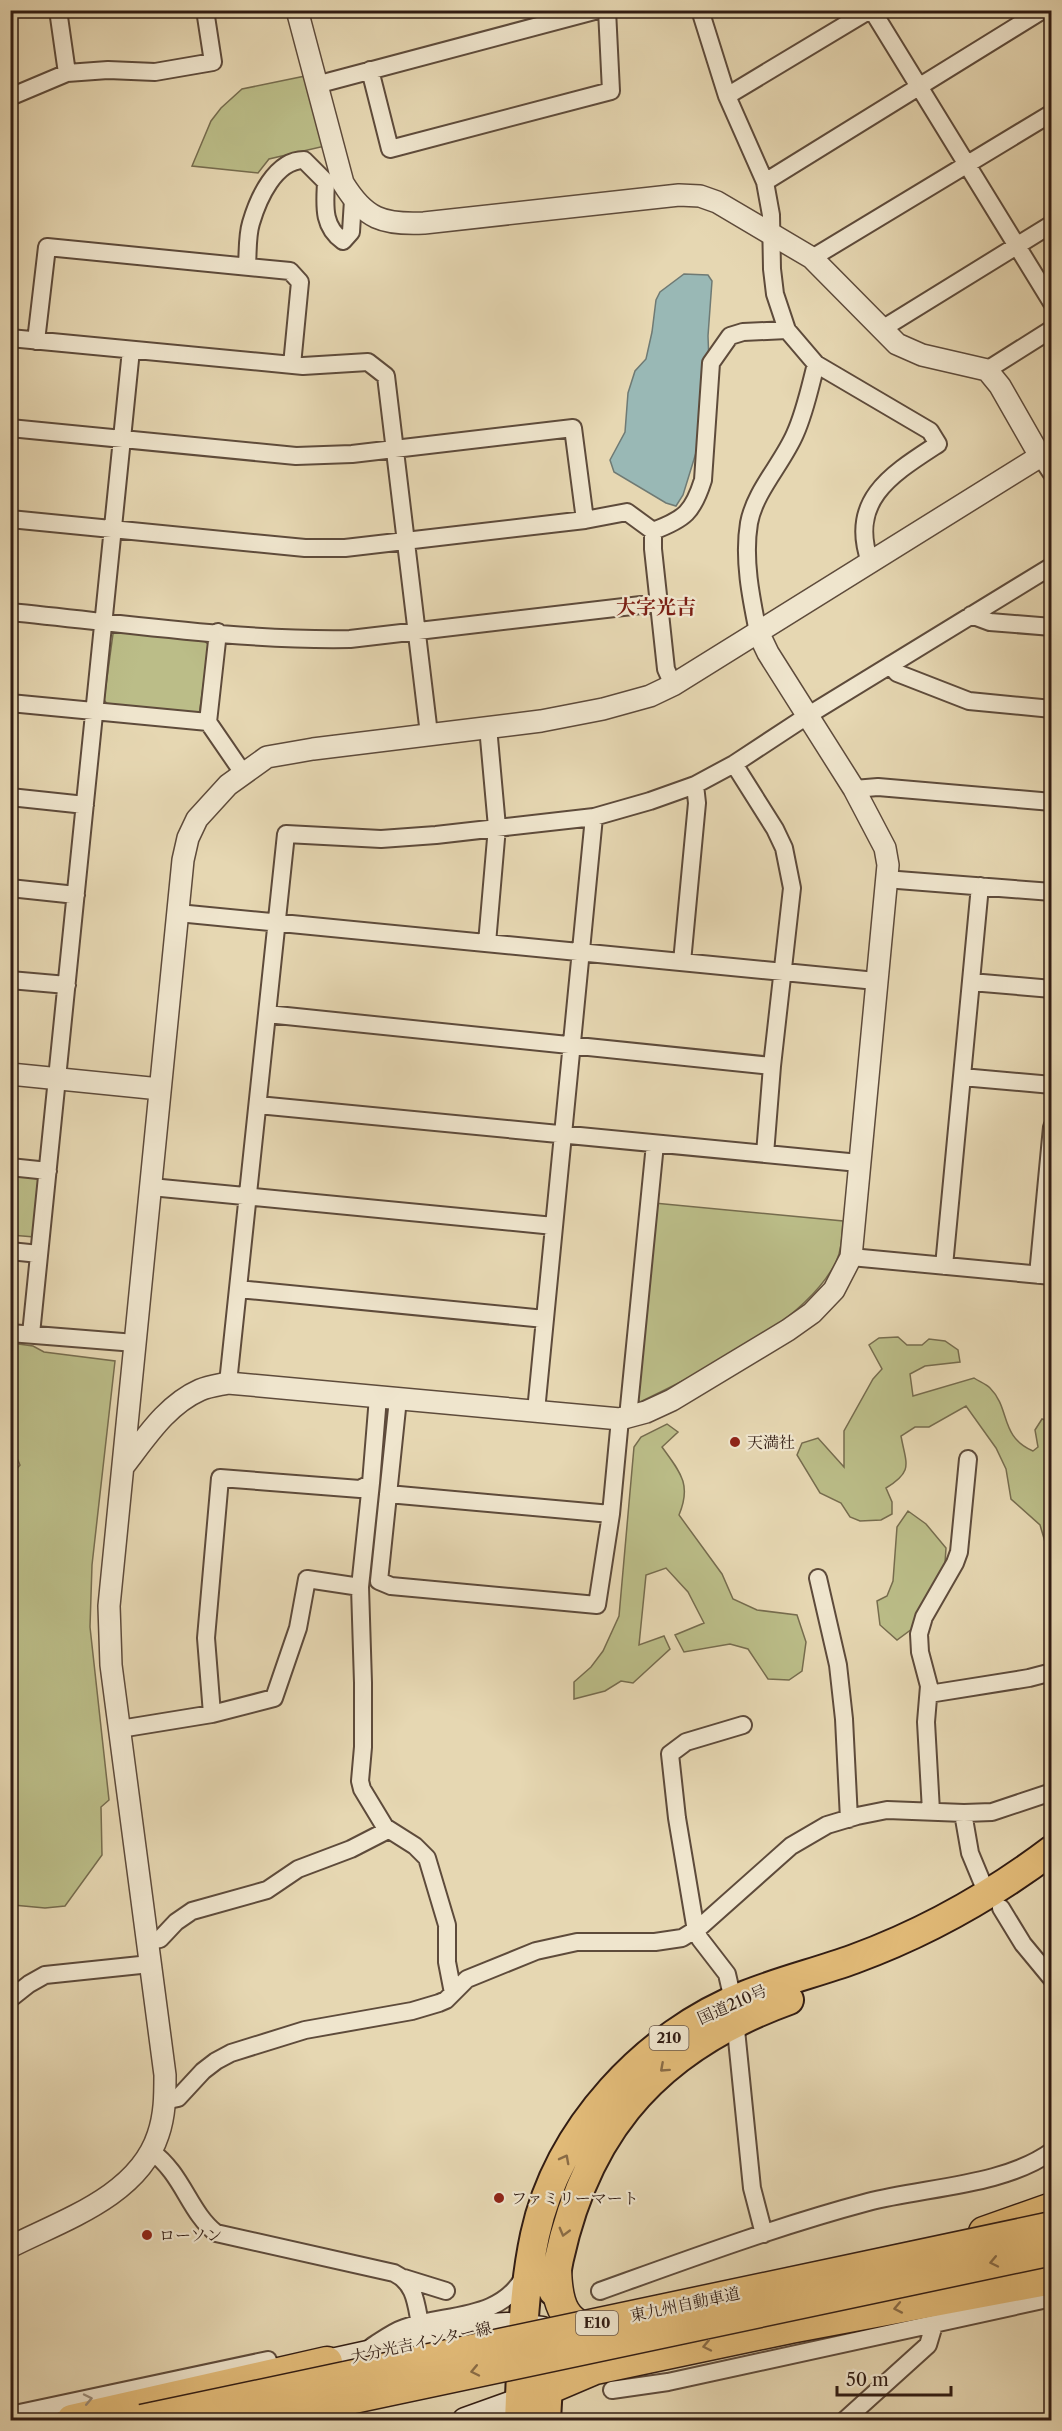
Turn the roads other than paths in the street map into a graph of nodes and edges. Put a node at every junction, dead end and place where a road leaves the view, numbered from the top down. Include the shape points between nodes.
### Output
1 (58, 10) edge
2 (205, 10) edge
3 (297, 10) edge
4 (598, 10) edge
5 (607, 10) edge
6 (700, 10) edge
7 (871, 10) edge
8 (1043, 10) edge
9 (370, 70) junction
10 (67, 73) junction
11 (316, 85) junction
12 (919, 87) junction
13 (727, 96) junction
14 (10, 97) edge
15 (1052, 113) edge
16 (967, 165) junction
17 (765, 182) junction
18 (353, 200) junction
19 (1052, 224) edge
20 (772, 235) junction
21 (1016, 246) junction
22 (812, 258) junction
23 (247, 265) junction
24 (1052, 303) edge
25 (882, 329) junction
26 (1052, 329) edge
27 (787, 330) junction
28 (10, 338) edge
29 (36, 341) junction
30 (131, 350) junction
31 (816, 364) junction
32 (292, 365) junction
33 (987, 370) junction
34 (10, 428) edge
35 (122, 439) junction
36 (395, 448) junction
37 (1046, 452) edge
38 (1052, 474) edge
39 (10, 519) edge
40 (585, 520) junction
41 (113, 529) junction
42 (653, 531) junction
43 (406, 542) junction
44 (870, 562) junction
45 (1052, 566) edge
46 (658, 603) junction
47 (10, 612) edge
48 (971, 615) junction
49 (103, 621) junction
50 (1052, 627) edge
51 (218, 632) junction
52 (418, 632) junction
53 (758, 632) junction
54 (890, 665) junction
55 (674, 685) junction
56 (10, 703) edge
57 (1052, 710) edge
58 (94, 711) junction
59 (807, 716) junction
60 (208, 722) junction
61 (488, 727) junction
62 (429, 734) junction
63 (734, 764) junction
64 (243, 773) junction
65 (695, 786) junction
66 (854, 789) junction
67 (10, 797) edge
68 (1052, 802) edge
69 (85, 805) junction
70 (594, 817) junction
71 (497, 827) junction
72 (885, 879) junction
73 (980, 886) junction
74 (10, 888) edge
75 (1052, 892) edge
76 (76, 895) junction
77 (178, 913) junction
78 (277, 923) junction
79 (487, 943) junction
80 (581, 952) junction
81 (682, 962) junction
82 (783, 972) junction
83 (10, 980) edge
84 (876, 981) junction
85 (971, 982) junction
86 (66, 986) junction
87 (1052, 989) edge
88 (267, 1014) junction
89 (572, 1045) junction
90 (772, 1066) junction
91 (10, 1074) edge
92 (962, 1077) junction
93 (57, 1078) junction
94 (1052, 1085) edge
95 (160, 1089) junction
96 (258, 1105) junction
97 (1052, 1127) edge
98 (563, 1135) junction
99 (655, 1144) junction
100 (765, 1154) junction
101 (860, 1163) junction
102 (10, 1167) edge
103 (48, 1171) junction
104 (1049, 1181) edge
105 (151, 1187) junction
106 (248, 1196) junction
107 (554, 1226) junction
108 (10, 1251) edge
109 (39, 1254) junction
110 (851, 1257) junction
111 (944, 1266) junction
112 (1045, 1275) edge
113 (238, 1289) junction
114 (545, 1319) junction
115 (10, 1333) edge
116 (31, 1334) junction
117 (135, 1343) junction
118 (228, 1383) junction
119 (388, 1398) junction
120 (536, 1411) junction
121 (624, 1418) junction
122 (968, 1459) dead end
123 (122, 1467) junction
124 (371, 1483) junction
125 (388, 1494) junction
126 (611, 1514) junction
127 (818, 1578) dead end
128 (360, 1587) junction
129 (1052, 1672) edge
130 (929, 1694) junction
131 (212, 1714) junction
132 (743, 1725) dead end
133 (120, 1729) junction
134 (1052, 1792) edge
135 (931, 1811) junction
136 (963, 1813) junction
137 (849, 1819) junction
138 (388, 1830) junction
139 (1052, 1850) edge
140 (1052, 1872) edge
141 (994, 1901) junction
142 (696, 1930) junction
143 (148, 1941) junction
144 (150, 1964) junction
145 (1052, 1979) edge
146 (453, 1993) junction
147 (10, 1999) edge
148 (735, 2010) junction
149 (164, 2101) junction
150 (151, 2151) junction
151 (1052, 2151) edge
152 (1052, 2208) edge
153 (1052, 2227) edge
154 (764, 2234) junction
155 (10, 2247) edge
156 (1052, 2250) edge
157 (543, 2267) junction
158 (404, 2278) junction
159 (1052, 2279) edge
160 (600, 2290) dead end
161 (446, 2291) dead end
162 (1052, 2298) edge
163 (420, 2324) junction
164 (934, 2325) junction
165 (532, 2334) junction
166 (620, 2336) junction
167 (357, 2354) junction
168 (327, 2362) junction
169 (603, 2379) junction
170 (549, 2380) junction
171 (520, 2411) edge
172 (10, 2415) edge
173 (475, 2420) edge
174 (72, 2421) edge
175 (142, 2421) edge
176 (250, 2421) edge
177 (546, 2421) edge
178 (845, 2421) edge

1 - 10 street
2 - 10 street via 213,62 155,72
3 - 11 street
4 - 9 street
5 - 9 street via 611,91 390,149
6 - 13 street
7 - 12 street
7 - 13 street
8 - 12 street
9 - 11 street
10 - 14 street
11 - 18 street via 337,166
12 - 16 street
12 - 17 street
13 - 17 street
15 - 16 street
16 - 21 street
16 - 22 street
17 - 20 street
18 - 20 street via 379,220 397,224 700,196
18 - 23 street via 351,232 343,241 333,234 324,213 326,182 304,160 294,160 280,169 263,195 250,225
19 - 21 street
20 - 22 street
20 - 27 street via 775,294
21 - 24 street
21 - 25 street
22 - 25 street
23 - 29 street via 47,247
23 - 32 street via 290,271 300,282
25 - 33 street via 897,344 922,355
26 - 33 street
27 - 31 street
27 - 42 street via 730,336 711,363 703,480 698,498 687,515
28 - 29 street
29 - 30 street
30 - 32 street
30 - 35 street
31 - 44 street via 930,431 938,444 881,486 867,508 865,549
31 - 53 street via 795,434 749,522 751,594
32 - 36 street via 368,362 386,376
33 - 37 street
34 - 35 street
35 - 36 street via 296,456
35 - 41 street
36 - 40 street via 573,428
36 - 43 street
37 - 38 street
37 - 44 street
39 - 41 street
40 - 42 street via 627,512
40 - 43 street
41 - 43 street via 305,548
41 - 49 street
42 - 46 street
43 - 52 street
44 - 53 street
45 - 48 street
46 - 52 street
46 - 55 street via 666,669
47 - 49 street
48 - 50 street via 990,622
48 - 54 street
49 - 51 street
49 - 58 street
51 - 52 street via 321,640
51 - 60 street
52 - 62 street
53 - 55 street
53 - 59 street
54 - 57 street via 897,674 969,701
54 - 59 street
55 - 61 street via 603,710
56 - 58 street
58 - 60 street
58 - 69 street
59 - 63 street
59 - 66 street
60 - 64 street
61 - 62 street
61 - 71 street
62 - 64 street via 267,757
63 - 65 street
63 - 82 street via 784,848 792,888
64 - 77 street via 197,819 188,838
65 - 70 street
65 - 81 street via 697,803
66 - 68 street via 879,787
66 - 72 street via 885,848
67 - 69 street
69 - 76 street
70 - 71 street
70 - 80 street
71 - 78 street via 381,839 286,834
71 - 79 street
72 - 73 street
72 - 84 street
73 - 75 street
73 - 85 street
74 - 76 street
76 - 86 street
77 - 78 street
77 - 95 street
78 - 79 street
78 - 88 street
79 - 80 street
80 - 81 street
80 - 89 street
81 - 82 street
82 - 84 street
82 - 90 street
83 - 86 street
84 - 101 street
85 - 87 street
85 - 92 street
86 - 93 street
88 - 89 street
88 - 96 street
89 - 90 street
89 - 98 street
90 - 100 street
91 - 93 street
92 - 94 street
92 - 111 street
93 - 95 street
93 - 103 street
95 - 105 street
96 - 98 street
96 - 106 street
97 - 104 street
98 - 99 street
98 - 107 street
99 - 100 street
99 - 121 street
100 - 101 street
101 - 110 street
102 - 103 street
103 - 109 street
104 - 112 street
105 - 106 street
105 - 117 street
106 - 107 street
106 - 113 street
107 - 114 street
108 - 109 street
109 - 116 street
110 - 111 street
110 - 121 street via 834,1290 812,1313 672,1400
111 - 112 street
113 - 114 street
113 - 118 street
114 - 120 street
115 - 116 street
116 - 117 street
117 - 123 street
118 - 119 street
118 - 123 street via 200,1390 160,1418
119 - 120 street
119 - 124 street
119 - 125 street
120 - 121 street
121 - 126 street
122 - 130 street via 959,1552 919,1634
123 - 133 street via 110,1606 111,1665
124 - 128 street
124 - 131 street via 360,1489 220,1478 206,1638
125 - 126 street
125 - 126 street via 379,1581 391,1586 597,1605
127 - 137 street via 838,1665
128 - 131 street via 307,1579 298,1628 274,1698
128 - 138 street via 360,1781
129 - 130 street
130 - 135 street via 926,1722
131 - 133 street
132 - 142 street via 686,1742 670,1754
133 - 143 street
134 - 136 street via 992,1812
135 - 136 street
135 - 137 street via 887,1810
136 - 141 street via 970,1853
137 - 142 street via 817,1830 790,1846
138 - 143 street via 291,1873 267,1890 192,1911 160,1939
138 - 146 street via 415,1846 431,1868 447,1925 447,1962
139 - 141 highway, 国道210号 / 210
140 - 141 highway, 国道210号 / 210
141 - 145 street
141 - 148 highway, 国道210号 / 210 via 941,1920
142 - 146 street via 676,1940 577,1942 536,1951 473,1976
142 - 148 street via 727,1974
143 - 144 street
144 - 147 street via 45,1975
144 - 149 street via 165,2075
146 - 149 street via 446,2000 422,2008 305,2030 231,2053 203,2071 178,2098
148 - 154 street via 752,2188
148 - 157 highway, 国道210号 / 210 via 659,2072 615,2124 591,2164
149 - 150 street via 159,2134
150 - 155 street via 114,2192
150 - 158 street via 176,2175 216,2233
151 - 154 street via 1001,2175 868,2202
152 - 166 highway via 1004,2224 912,2265
153 - 175 highway, 東九州自動車道 / E10, bridge
154 - 160 street
156 -> 176 highway, 東九州自動車道 / E10, bridge
157 - 163 street via 499,2304
157 - 165 highway, 国道210号 / 210
157 - 166 highway via 567,2316 588,2330
158 - 161 street
158 - 163 street via 412,2289
159 -> 169 highway via 790,2328
162 - 164 street
163 - 167 street via 402,2329
164 - 169 street via 668,2382
164 - 178 street via 927,2344
165 - 166 highway
165 - 167 main road, 大分光吉インター線 via 491,2326
165 - 170 highway via 527,2356
165 - 171 highway, 国道210号 / 210
167 - 168 main road, 大分光吉インター線
172 -> 168 street via 300,2354
168 - 174 highway
169 - 170 highway
170 - 171 main road
170 - 177 highway
171 - 173 main road

